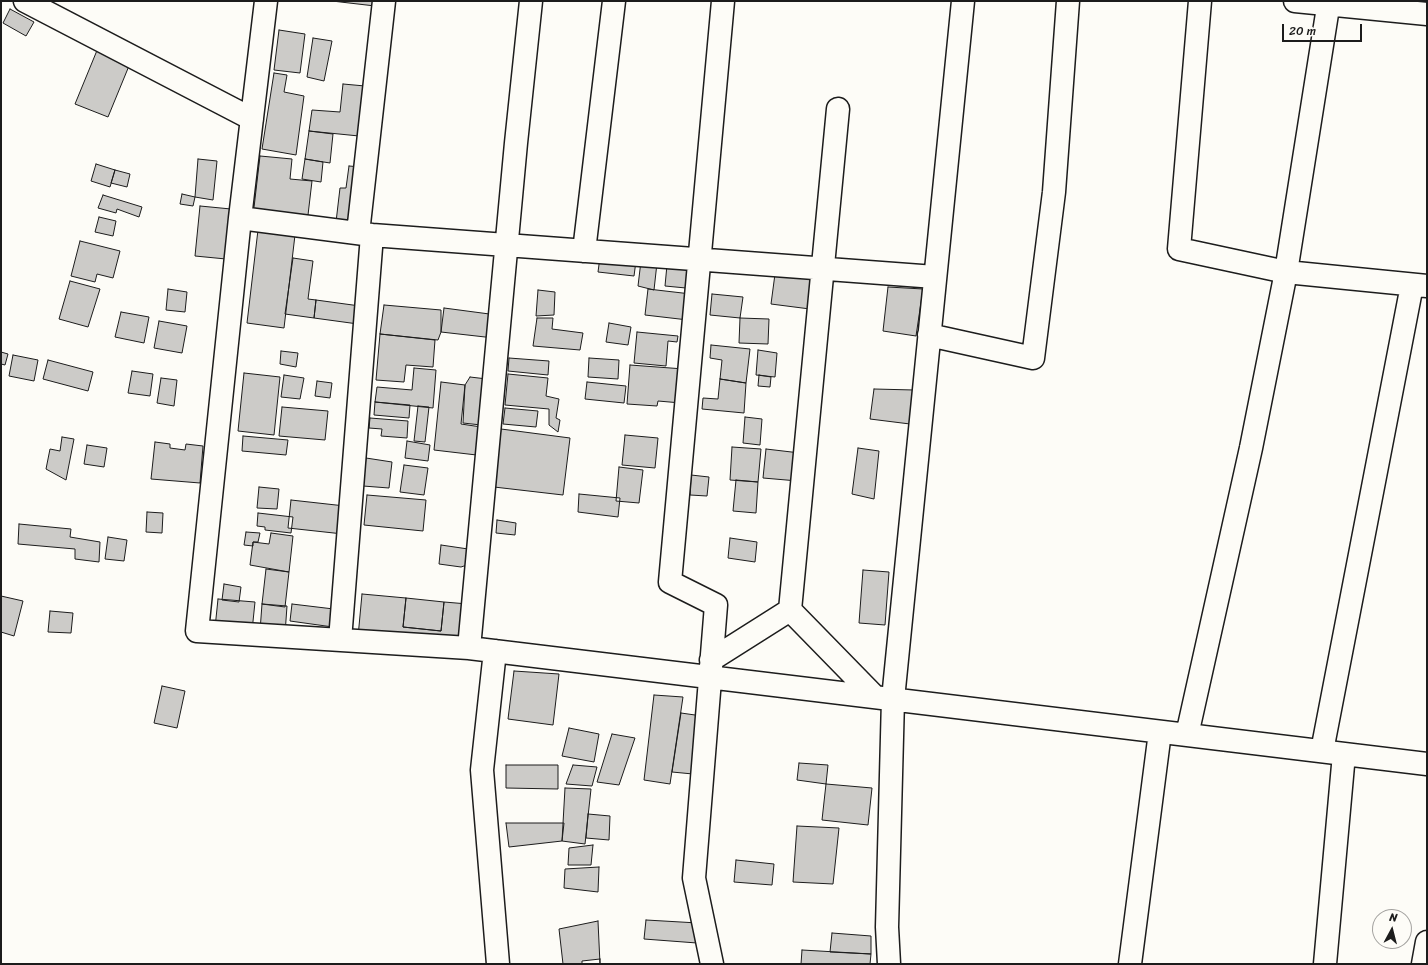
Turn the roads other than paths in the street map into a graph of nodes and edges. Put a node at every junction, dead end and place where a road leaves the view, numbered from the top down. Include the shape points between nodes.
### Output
1 (25, 1) edge
2 (266, 1) edge
3 (384, 1) edge
4 (531, 1) edge
5 (614, 1) edge
6 (723, 1) edge
7 (963, 1) edge
8 (1068, 1) edge
9 (1200, 1) edge
10 (1295, 1) edge
11 (1329, 3) edge
12 (1427, 14) edge
13 (838, 109) dead end
14 (252, 119) junction
15 (240, 218) junction
16 (365, 234) junction
17 (507, 245) junction
18 (584, 251) junction
19 (699, 260) junction
20 (822, 269) junction
21 (1286, 272) junction
22 (935, 277) junction
23 (1420, 285) edge
24 (929, 335) junction
25 (790, 610) junction
26 (340, 640) junction
27 (469, 648) junction
28 (495, 651) junction
29 (711, 669) junction
30 (884, 698) junction
31 (1160, 732) junction
32 (1187, 735) junction
33 (1322, 751) junction
34 (1344, 754) junction
35 (1427, 764) edge
36 (1427, 942) edge
37 (498, 964) edge
38 (712, 964) edge
39 (889, 964) edge
40 (1130, 964) edge
41 (1325, 964) edge
42 (1423, 964) edge

1 - 14 street
2 - 14 street
3 - 16 street
4 - 17 street
5 - 18 street
6 - 19 street
7 - 22 street
8 - 24 street via 1054,192 1033,358
9 - 21 street via 1179,249
10 - 11 street
11 - 12 street
11 - 21 street
13 - 20 street
14 - 15 street
15 - 16 street
15 - 26 street via 197,631
16 - 17 street
16 - 26 street
17 - 18 street
17 - 27 street
18 - 19 street
19 - 20 street
19 - 29 street via 670,582 716,605
20 - 22 street
20 - 25 street
21 - 23 street
21 - 32 street via 1251,448
22 - 24 street
23 - 33 street
24 - 30 street
25 - 29 street
25 - 30 street
26 - 27 street
27 - 28 street
28 - 29 street
28 - 37 street via 482,770
29 - 30 street
29 - 38 street via 694,878
30 - 31 street
30 - 39 street
31 - 32 street
31 - 40 street
32 - 33 street
33 - 34 street
34 - 35 street
34 - 41 street
36 - 42 street

